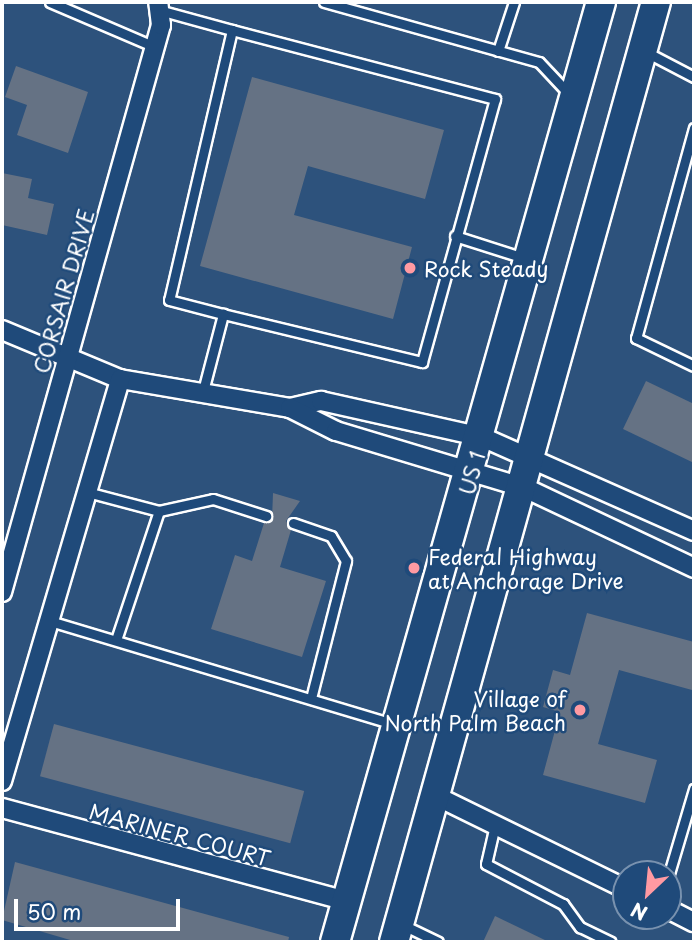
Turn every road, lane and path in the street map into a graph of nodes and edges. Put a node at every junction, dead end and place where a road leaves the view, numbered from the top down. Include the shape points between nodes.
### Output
1 (50, 2) edge
2 (324, 2) edge
3 (514, 2) edge
4 (601, 2) edge
5 (158, 6) edge
6 (648, 20) edge
7 (232, 30) junction
8 (155, 47) junction
9 (498, 51) junction
10 (694, 77) edge
11 (574, 99) junction
12 (694, 128) edge
13 (455, 236) junction
14 (528, 259) junction
15 (223, 314) junction
16 (2, 330) edge
17 (66, 361) junction
18 (694, 366) edge
19 (120, 379) junction
20 (203, 391) junction
21 (290, 408) junction
22 (482, 437) junction
23 (533, 458) junction
24 (473, 469) junction
25 (525, 488) junction
26 (88, 492) junction
27 (159, 511) junction
28 (266, 516) dead end
29 (293, 523) dead end
30 (694, 531) edge
31 (694, 568) edge
32 (2, 592) edge
33 (50, 621) junction
34 (116, 640) junction
35 (311, 698) junction
36 (397, 725) junction
37 (2, 780) edge
38 (694, 789) edge
39 (436, 796) junction
40 (2, 808) edge
41 (495, 825) junction
42 (673, 860) edge
43 (612, 882) edge
44 (347, 901) junction
45 (397, 933) edge
46 (335, 942) edge
47 (438, 942) edge
48 (611, 942) edge

1 - 8 lane
2 - 9 lane
3 - 9 lane
4 - 11 main road, US 1 / US 1
5 - 7 lane
5 - 8 street, CORSAIR DRIVE
6 - 10 lane
6 - 23 main road
7 - 13 lane via 495,99
7 - 15 lane via 169,300
8 - 17 street, CORSAIR DRIVE
9 - 11 lane via 539,62
11 - 14 main road, US 1 / US 1
12 - 18 lane via 636,338
13 - 14 lane
13 - 15 lane via 422,362
14 - 22 main road, US 1 / US 1
15 - 20 lane
16 - 17 street
17 - 19 street
17 - 32 street, CORSAIR DRIVE
19 - 20 street
19 - 26 street
20 - 21 street
21 - 22 street via 321,401
21 - 24 street via 336,431
22 - 23 street
22 - 24 main road, US 1 / US 1
23 - 25 main road
23 - 30 street
24 - 25 street
24 - 36 main road, US 1 / US 1
25 - 31 street
25 - 39 main road
26 - 27 lane
26 - 33 street
27 - 28 lane via 213,499
27 - 34 lane
29 - 35 lane via 331,536 346,561
33 - 34 lane
33 - 37 street
34 - 35 lane
35 - 36 lane
36 - 44 main road, US 1 / US 1
38 - 42 lane
39 - 41 street
39 - 45 main road
40 - 44 street, MARINER COURT
41 - 43 street
41 - 48 lane via 486,864 563,904 580,927
44 - 46 main road, US 1 / US 1
45 - 47 lane

